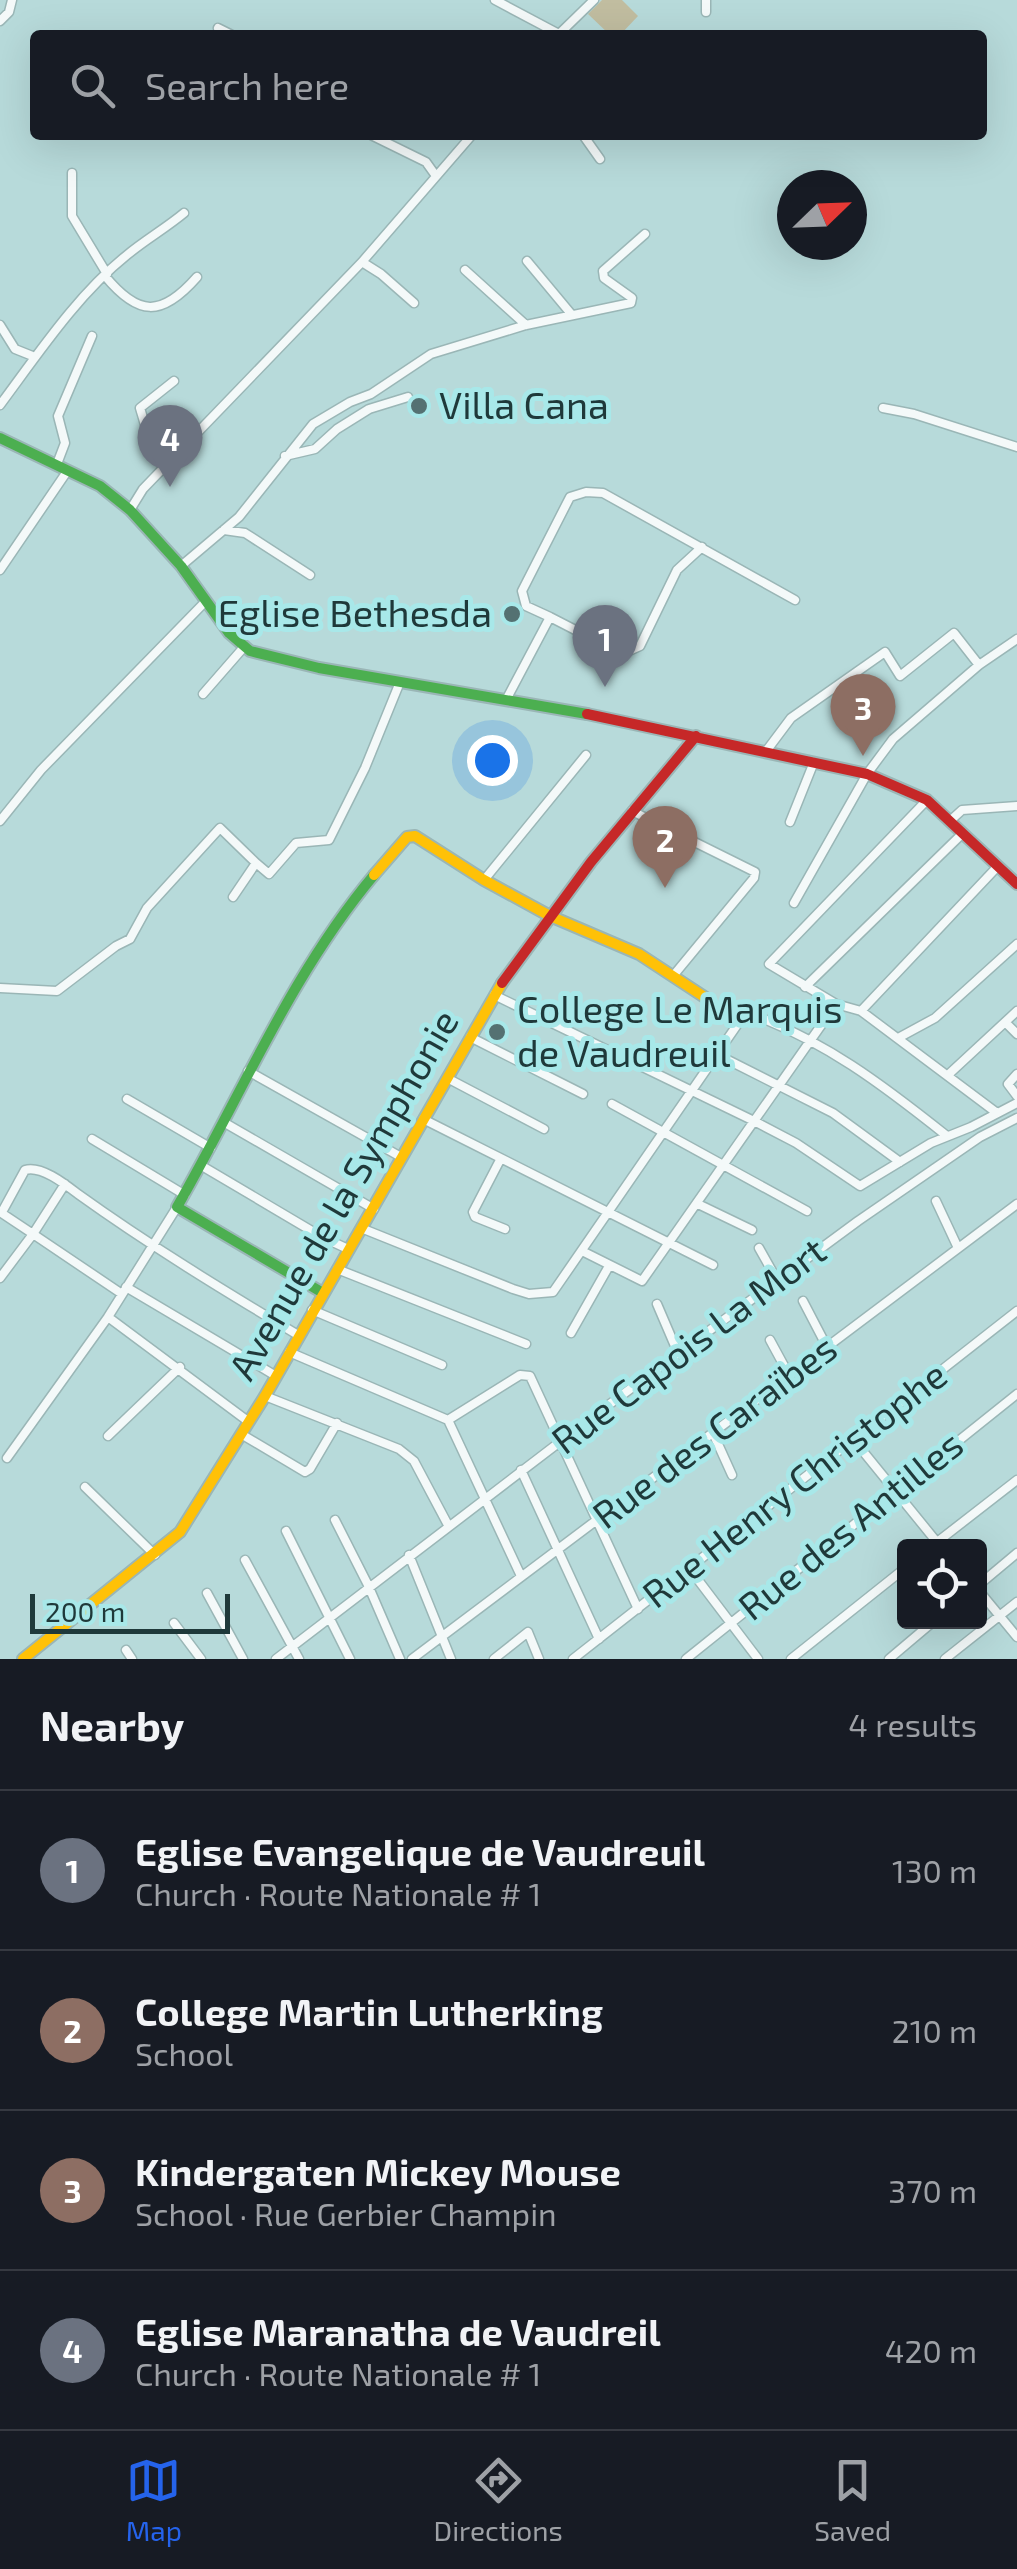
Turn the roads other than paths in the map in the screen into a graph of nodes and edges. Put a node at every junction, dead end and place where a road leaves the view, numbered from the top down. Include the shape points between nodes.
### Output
1 (12, 0) edge
2 (495, 0) edge
3 (594, 0) edge
4 (706, 0) edge
5 (706, 12) dead end
6 (0, 21) edge
7 (218, 28) dead end
8 (222, 30) edge
9 (550, 30) edge
10 (564, 30) edge
11 (381, 140) edge
12 (468, 140) edge
13 (587, 140) edge
14 (600, 159) dead end
15 (72, 173) dead end
16 (436, 176) junction
17 (184, 213) dead end
18 (645, 234) dead end
19 (527, 261) dead end
20 (362, 262) junction
21 (465, 270) dead end
22 (106, 275) junction
23 (196, 277) dead end
24 (414, 303) dead end
25 (572, 314) junction
26 (0, 325) edge
27 (526, 325) junction
28 (92, 336) dead end
29 (35, 358) junction
30 (174, 382) dead end
31 (408, 397) dead end
32 (0, 405) edge
33 (883, 408) dead end
34 (0, 438) edge
35 (1017, 447) edge
36 (174, 456) junction
37 (285, 456) junction
38 (63, 467) junction
39 (130, 510) junction
40 (224, 530) junction
41 (702, 547) junction
42 (181, 566) junction
43 (0, 570) edge
44 (310, 575) dead end
45 (795, 600) dead end
46 (206, 602) junction
47 (550, 618) junction
48 (1017, 640) edge
49 (244, 648) junction
50 (979, 665) junction
51 (400, 682) junction
52 (203, 694) dead end
53 (506, 700) junction
54 (696, 736) junction
55 (767, 750) junction
56 (586, 755) dead end
57 (814, 762) junction
58 (867, 774) junction
59 (927, 800) junction
60 (1017, 806) edge
61 (632, 811) junction
62 (951, 820) junction
63 (0, 821) edge
64 (790, 822) dead end
65 (963, 832) junction
66 (256, 863) junction
67 (998, 866) junction
68 (484, 880) junction
69 (1017, 884) edge
70 (233, 897) dead end
71 (794, 903) dead end
72 (550, 916) junction
73 (1017, 944) edge
74 (674, 976) junction
75 (804, 986) junction
76 (0, 988) edge
77 (494, 995) junction
78 (706, 998) dead end
79 (836, 1004) junction
80 (1017, 1010) edge
81 (861, 1011) junction
82 (1005, 1022) junction
83 (1017, 1034) edge
84 (470, 1037) junction
85 (900, 1037) junction
86 (808, 1040) junction
87 (716, 1054) junction
88 (248, 1071) junction
89 (949, 1074) junction
90 (1017, 1074) edge
91 (446, 1078) junction
92 (778, 1085) junction
93 (690, 1092) junction
94 (583, 1094) dead end
95 (128, 1099) dead end
96 (1017, 1099) edge
97 (612, 1104) dead end
98 (997, 1113) junction
99 (1017, 1118) edge
100 (422, 1120) junction
101 (754, 1121) junction
102 (225, 1123) junction
103 (544, 1129) dead end
104 (663, 1131) junction
105 (947, 1136) junction
106 (92, 1139) dead end
107 (211, 1148) junction
108 (400, 1157) junction
109 (500, 1160) junction
110 (900, 1162) junction
111 (726, 1164) junction
112 (202, 1166) junction
113 (65, 1184) junction
114 (184, 1195) junction
115 (936, 1201) dead end
116 (698, 1204) junction
117 (1017, 1204) edge
118 (178, 1207) junction
119 (374, 1209) junction
120 (608, 1210) junction
121 (806, 1211) dead end
122 (1, 1212) edge
123 (362, 1228) junction
124 (505, 1229) dead end
125 (752, 1230) dead end
126 (33, 1234) junction
127 (670, 1244) junction
128 (152, 1247) junction
129 (759, 1248) dead end
130 (958, 1248) junction
131 (348, 1249) junction
132 (582, 1251) junction
133 (713, 1265) dead end
134 (609, 1266) junction
135 (337, 1269) junction
136 (0, 1277) edge
137 (778, 1280) junction
138 (124, 1290) junction
139 (322, 1292) junction
140 (803, 1301) dead end
141 (657, 1304) dead end
142 (312, 1310) junction
143 (1017, 1311) edge
144 (108, 1316) junction
145 (571, 1332) dead end
146 (298, 1335) junction
147 (770, 1340) dead end
148 (526, 1344) dead end
149 (827, 1347) junction
150 (289, 1352) junction
151 (678, 1353) junction
152 (442, 1365) dead end
153 (180, 1368) junction
154 (276, 1376) junction
155 (790, 1376) junction
156 (1017, 1394) edge
157 (265, 1396) junction
158 (448, 1420) junction
159 (249, 1422) junction
160 (337, 1423) junction
161 (713, 1433) junction
162 (241, 1434) junction
163 (108, 1436) dead end
164 (854, 1439) junction
165 (561, 1442) junction
166 (7, 1458) dead end
167 (521, 1470) junction
168 (732, 1476) dead end
169 (1017, 1480) edge
170 (85, 1487) dead end
171 (894, 1492) junction
172 (484, 1498) junction
173 (335, 1520) dead end
174 (596, 1522) junction
175 (448, 1525) junction
176 (286, 1531) dead end
177 (932, 1539) edge
178 (944, 1539) edge
179 (557, 1550) junction
180 (1017, 1553) edge
181 (155, 1555) junction
182 (408, 1555) junction
183 (245, 1560) dead end
184 (689, 1568) junction
185 (897, 1575) edge
186 (522, 1576) junction
187 (987, 1578) edge
188 (368, 1586) junction
189 (207, 1593) dead end
190 (987, 1600) edge
191 (1017, 1602) edge
192 (638, 1609) junction
193 (1000, 1615) junction
194 (331, 1616) junction
195 (174, 1624) dead end
196 (730, 1624) junction
197 (925, 1629) edge
198 (1017, 1636) edge
199 (442, 1638) junction
200 (599, 1639) junction
201 (293, 1646) junction
202 (23, 1659) edge
203 (200, 1659) edge
204 (243, 1659) edge
205 (276, 1659) edge
206 (299, 1659) edge
207 (350, 1659) edge
208 (400, 1659) edge
209 (412, 1659) edge
210 (451, 1659) edge
211 (494, 1659) edge
212 (539, 1659) edge
213 (573, 1659) edge
214 (686, 1659) edge
215 (758, 1659) edge
216 (791, 1659) edge
217 (889, 1659) edge
218 (945, 1659) edge

1 - 6 street
2 - 9 street
3 - 10 street
4 - 5 street
7 - 8 street
11 - 16 street via 426,162
12 - 16 street
13 - 14 street
15 - 22 street via 72,216
16 - 20 street
17 - 22 street
18 - 25 street via 603,271 631,303
19 - 25 street
20 - 24 street
20 - 36 street
21 - 27 street
22 - 23 street via 140,308 175,297
22 - 29 street
25 - 27 street
26 - 29 street via 15,349
27 - 37 street via 431,354 313,424
28 - 38 street via 58,416 66,443
29 - 32 street
30 - 36 street via 140,408 151,445
31 - 37 street via 370,409 315,450
33 - 35 street
34 - 38 street
36 - 39 street
37 - 40 street
38 - 39 street
38 - 43 street
39 - 42 street
40 - 42 street
40 - 44 street via 245,534
41 - 45 street
41 - 47 street via 678,570 640,646 628,654
41 - 47 street via 603,494 570,497 522,591 526,606
42 - 46 street
46 - 49 street
46 - 63 street via 41,770
47 - 53 street
48 - 50 street
49 - 51 street
49 - 52 street
50 - 55 street via 954,633 900,676 885,652 791,718
50 - 58 street via 893,739
51 - 53 street
51 - 66 street via 329,840 296,843 270,874
53 - 54 street
54 - 55 street
54 - 61 street, Avenue de la Symphonie
55 - 57 street
56 - 68 street
57 - 58 street
57 - 64 street
58 - 59 street
58 - 71 street
59 - 62 street
59 - 75 street via 769,962
60 - 62 street via 962,810
61 - 72 street, Avenue de la Symphonie
61 - 74 street via 755,872
62 - 65 street
65 - 67 street
65 - 75 street
66 - 70 street
66 - 76 street via 220,828 147,908 130,939 57,991
67 - 69 street
67 - 81 street
68 - 72 street
68 - 88 street via 407,837 340,916
72 - 74 street
72 - 77 street, Avenue de la Symphonie
73 - 85 street via 935,1018
74 - 78 street
75 - 79 street
77 - 84 street, Avenue de la Symphonie
77 - 93 street
79 - 81 street
79 - 86 street
80 - 82 street
81 - 85 street
82 - 83 street
82 - 89 street
84 - 91 street, Avenue de la Symphonie
84 - 94 street
85 - 89 street
86 - 87 street via 746,1012
86 - 92 street
86 - 105 street via 870,1074
87 - 92 street
87 - 93 street
88 - 102 street
88 - 108 street
89 - 98 street
90 - 96 street via 1008,1084
91 - 100 street, Avenue de la Symphonie
91 - 103 street
92 - 101 street
92 - 110 street via 833,1112
93 - 101 street
93 - 104 street
95 - 107 street
96 - 98 street
97 - 104 street
98 - 105 street
99 - 137 street, Rue Capois La Mort
100 - 108 street, Avenue de la Symphonie
100 - 109 street
101 - 110 street via 860,1186
101 - 111 street
102 - 107 street
102 - 119 street
104 - 111 street
104 - 120 street
105 - 110 street
106 - 114 street
107 - 112 street
108 - 119 street, Avenue de la Symphonie
109 - 120 street
109 - 124 street via 472,1212
111 - 116 street
111 - 121 street
112 - 114 street
112 - 131 street
113 - 122 street via 28,1168
113 - 126 street
113 - 128 street
114 - 118 street
115 - 130 street
116 - 125 street
116 - 127 street
117 - 130 street, Rue des Caraïbes
118 - 128 street
118 - 139 street
119 - 123 street, Avenue de la Symphonie
120 - 127 street
120 - 132 street
122 - 126 street
123 - 131 street, Avenue de la Symphonie
123 - 132 street via 530,1294 553,1292
126 - 136 street
126 - 138 street
127 - 133 street
127 - 134 street via 640,1282
128 - 138 street
128 - 146 street
129 - 137 street
130 - 149 street, Rue des Caraïbes
131 - 135 street, Avenue de la Symphonie
132 - 134 street
134 - 145 street
135 - 139 street, Avenue de la Symphonie
135 - 148 street
137 - 151 street, Rue Capois La Mort
138 - 144 street
138 - 154 street
139 - 142 street, Avenue de la Symphonie
140 - 149 street
141 - 151 street
142 - 146 street, Avenue de la Symphonie
142 - 152 street
143 - 164 street, Rue Henry Christophe
144 - 153 street
144 - 166 street
146 - 150 street, Avenue de la Symphonie
147 - 155 street
149 - 155 street, Rue des Caraïbes
150 - 154 street, Avenue de la Symphonie
150 - 158 street
151 - 165 street, Rue Capois La Mort
153 - 159 street
153 - 163 street
154 - 157 street, Avenue de la Symphonie
155 - 161 street, Rue des Caraïbes
156 - 171 street, Rue des Antilles
157 - 159 street, Avenue de la Symphonie
157 - 160 street
158 - 165 street via 527,1373
158 - 172 street
159 - 162 street, Avenue de la Symphonie
160 - 162 street via 305,1472
160 - 175 street via 414,1461
161 - 168 street
161 - 174 street, Rue des Caraïbes
162 - 181 street, Avenue de la Symphonie via 180,1532
164 - 171 street
164 - 184 street, Rue Henry Christophe
165 - 167 street, Rue Capois La Mort
165 - 174 street
167 - 172 street, Rue Capois La Mort
167 - 179 street
169 - 178 street
170 - 181 street
171 - 177 street
171 - 196 street, Rue des Antilles
172 - 175 street, Rue Capois La Mort
172 - 186 street
173 - 188 street
174 - 179 street, Rue des Caraïbes
174 - 192 street
175 - 182 street, Rue Capois La Mort
176 - 194 street
179 - 186 street, Rue des Caraïbes
179 - 200 street
180 - 187 street
181 - 202 street, Avenue de la Symphonie
182 - 188 street, Rue Capois La Mort
182 - 199 street
183 - 201 street
184 - 192 street, Rue Henry Christophe
184 - 196 street
185 - 216 street
186 - 199 street, Rue des Caraïbes
188 - 194 street, Rue Capois La Mort
188 - 208 street
189 - 204 street
190 - 193 street
191 - 193 street
192 - 200 street, Rue Henry Christophe
193 - 198 street
193 - 218 street
194 - 201 street, Rue Capois La Mort
194 - 207 street
195 - 203 street
196 - 214 street, Rue des Antilles
196 - 215 street
197 - 217 street
199 - 209 street, Rue des Caraïbes
199 - 210 street
200 - 213 street, Rue Henry Christophe
201 - 205 street, Rue Capois La Mort
201 - 206 street
211 - 212 street via 528,1632

